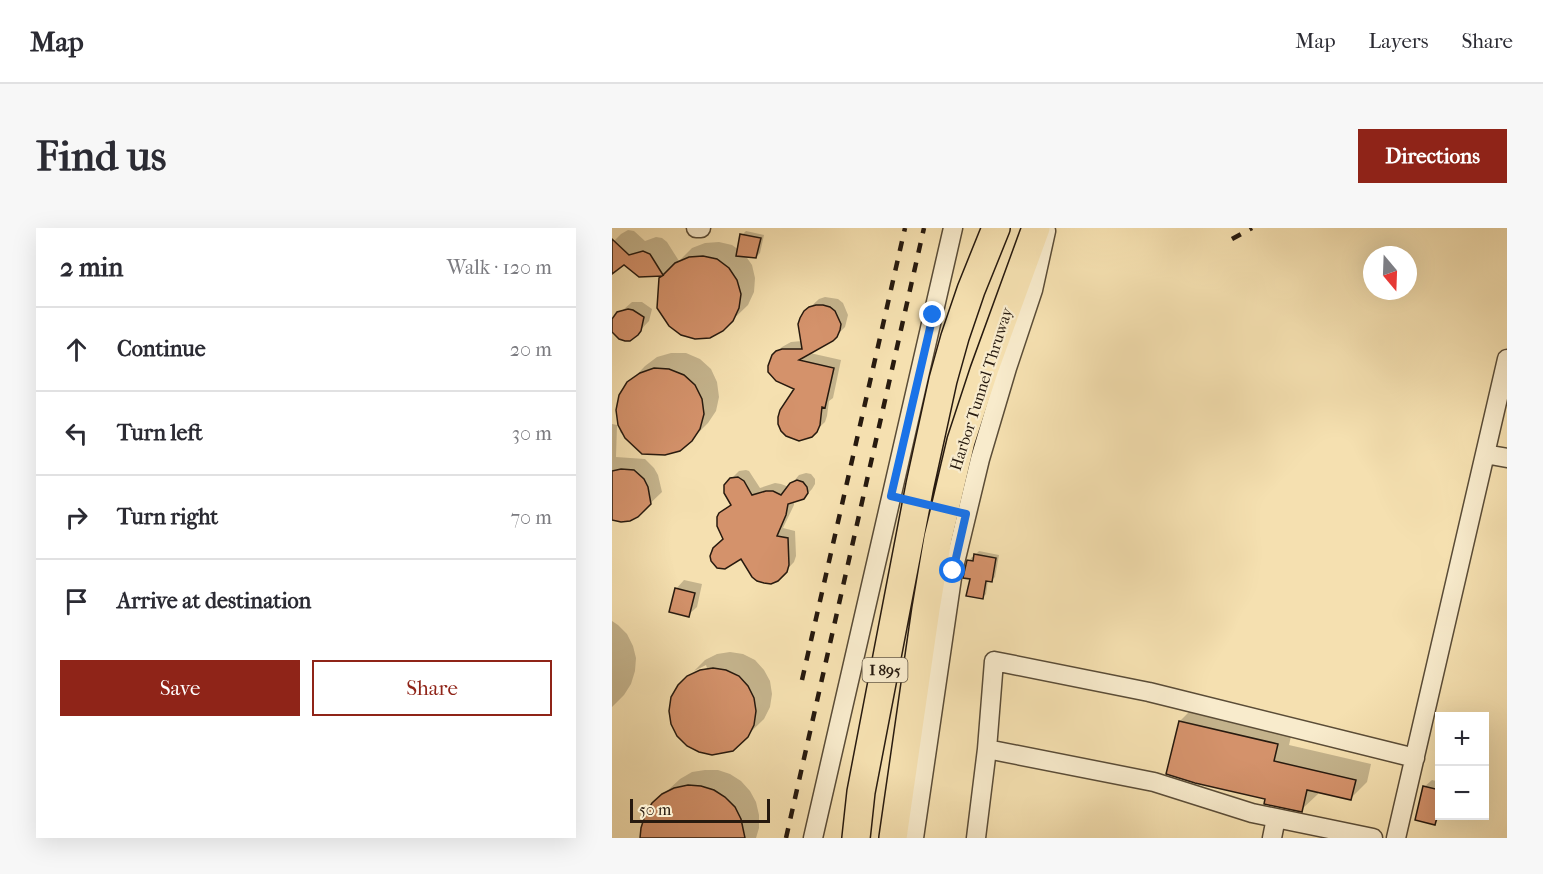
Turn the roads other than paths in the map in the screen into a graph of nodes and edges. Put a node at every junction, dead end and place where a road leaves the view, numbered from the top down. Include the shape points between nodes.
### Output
1 (696, 228) edge
2 (701, 228) edge
3 (953, 228) edge
4 (996, 228) edge
5 (1036, 228) edge
6 (1046, 228) edge
7 (1507, 359) edge
8 (1485, 454) junction
9 (1507, 458) edge
10 (891, 496) junction
11 (917, 502) junction
12 (956, 512) junction
13 (987, 749) junction
14 (1415, 758) junction
15 (1276, 818) junction
16 (813, 838) edge
17 (856, 838) edge
18 (893, 838) edge
19 (914, 838) edge
20 (976, 838) edge
21 (1272, 838) edge
22 (1373, 838) edge
23 (1396, 838) edge

1 - 2 lane
3 - 10 lane
4 - 11 highway, Harbor Tunnel Thruway / I 895 via 955,337
5 - 12 highway, Harbor Tunnel Thruway / I 895 via 964,431
6 - 12 lane via 1033,291 980,459
7 - 8 lane
8 - 9 lane
8 - 14 lane
10 - 11 lane
10 - 16 lane
11 - 12 lane
11 - 17 highway, Harbor Tunnel Thruway / I 895 via 861,792
12 - 18 highway, Harbor Tunnel Thruway / I 895 via 938,538
12 - 19 lane via 953,571
13 - 14 lane via 994,661 1149,692
13 - 15 lane via 1154,782
13 - 20 lane
14 - 23 lane
15 - 21 lane
15 - 22 lane

